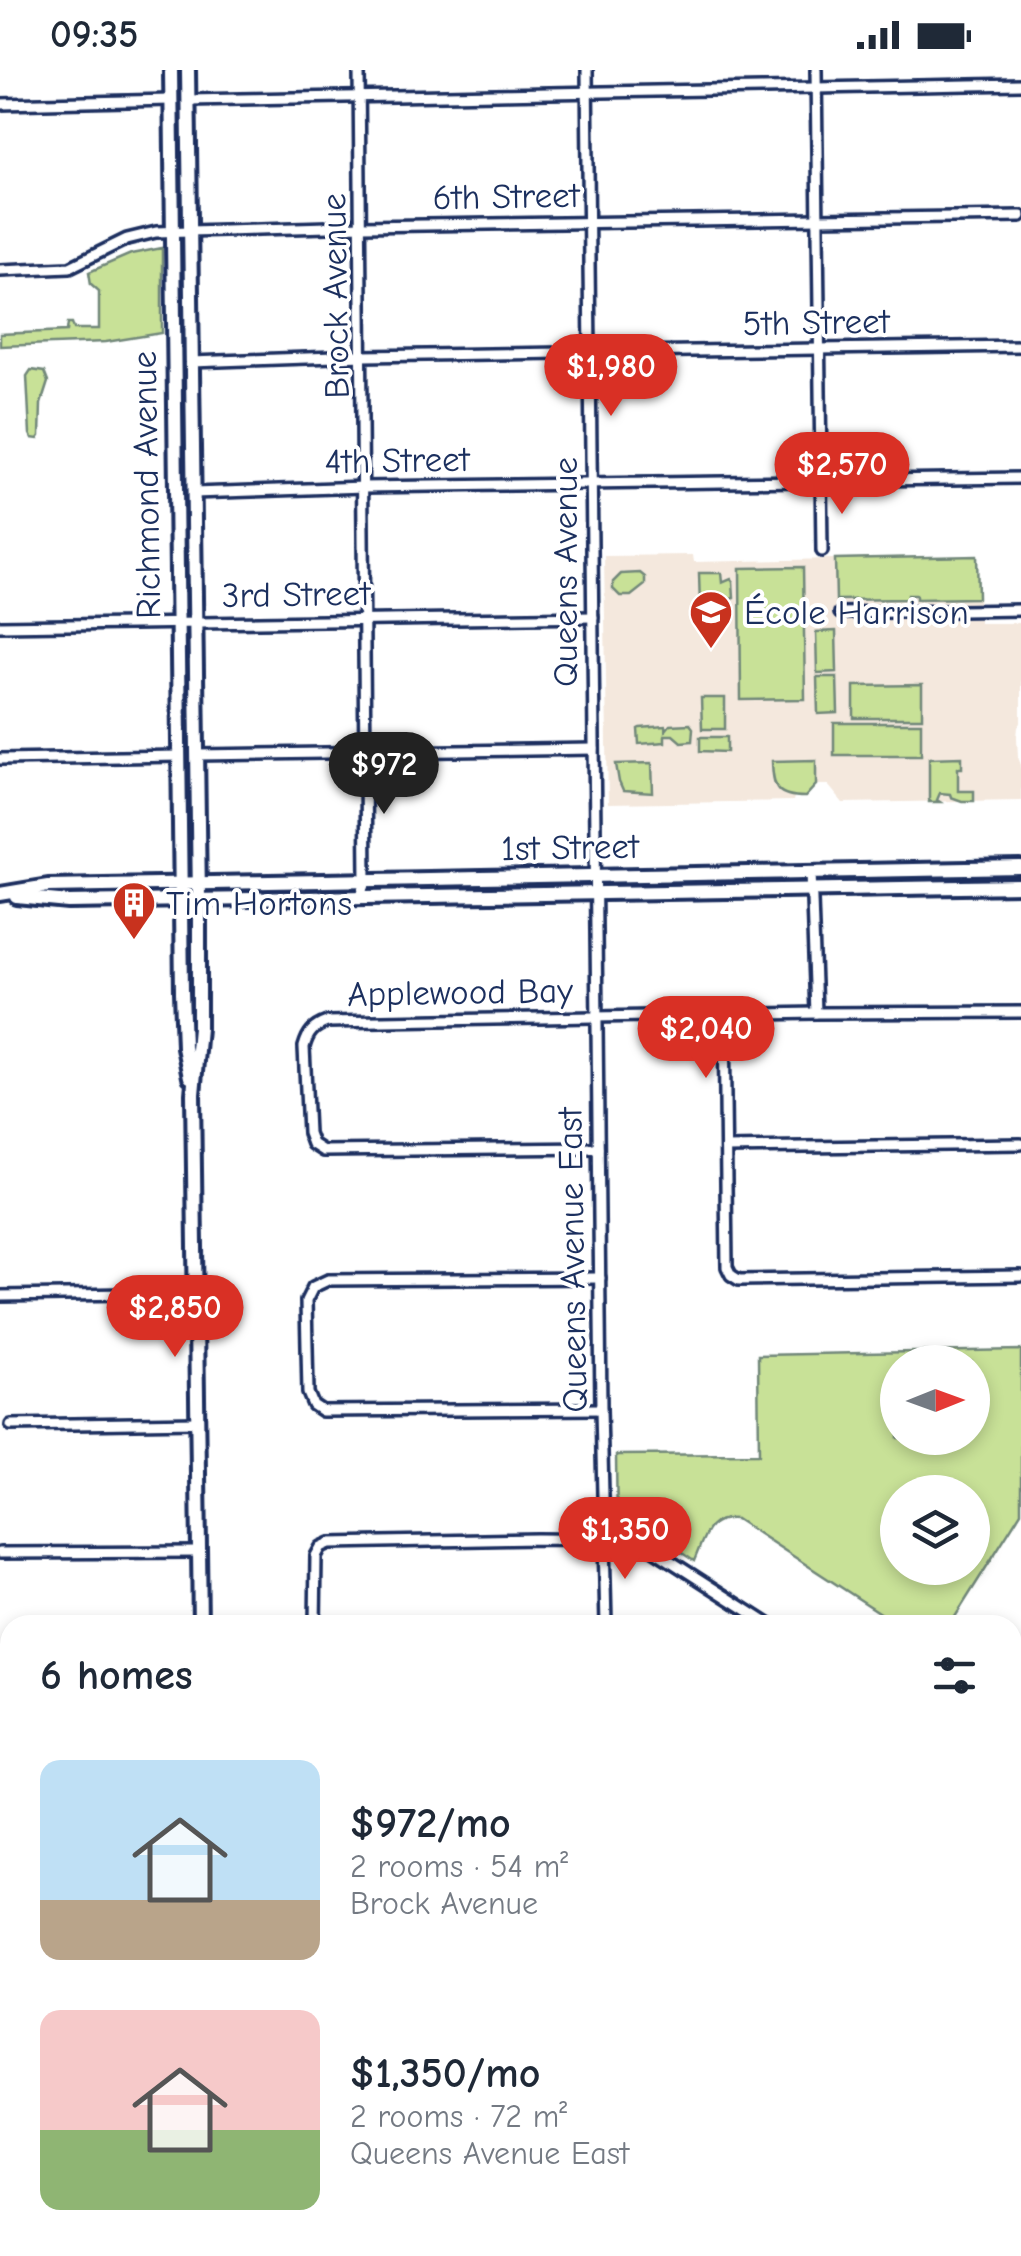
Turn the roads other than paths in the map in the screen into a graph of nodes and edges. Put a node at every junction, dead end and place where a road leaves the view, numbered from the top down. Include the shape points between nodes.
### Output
1 (170, 70) edge
2 (188, 70) edge
3 (360, 70) edge
4 (587, 70) edge
5 (816, 70) edge
6 (1021, 84) edge
7 (816, 88) junction
8 (588, 92) junction
9 (360, 96) junction
10 (171, 100) junction
11 (188, 100) junction
12 (0, 104) edge
13 (1021, 216) edge
14 (818, 220) junction
15 (589, 223) junction
16 (362, 226) junction
17 (173, 232) junction
18 (190, 232) junction
19 (0, 270) edge
20 (1021, 346) edge
21 (820, 349) junction
22 (591, 352) junction
23 (363, 356) junction
24 (191, 362) junction
25 (1021, 478) edge
26 (823, 482) junction
27 (591, 486) junction
28 (364, 488) junction
29 (193, 492) junction
30 (822, 552) dead end
31 (1021, 610) edge
32 (840, 613) dead end
33 (593, 617) junction
34 (364, 620) junction
35 (178, 624) junction
36 (194, 624) junction
37 (0, 626) edge
38 (594, 748) junction
39 (364, 753) junction
40 (180, 756) junction
41 (197, 756) junction
42 (0, 758) edge
43 (1021, 868) edge
44 (812, 871) junction
45 (595, 877) junction
46 (366, 881) junction
47 (181, 884) junction
48 (198, 884) junction
49 (1021, 886) edge
50 (812, 888) junction
51 (0, 894) edge
52 (595, 894) junction
53 (360, 898) junction
54 (181, 900) junction
55 (199, 900) junction
56 (816, 1012) junction
57 (1021, 1012) edge
58 (724, 1014) junction
59 (597, 1018) junction
60 (192, 1094) junction
61 (1021, 1144) edge
62 (598, 1148) junction
63 (726, 1148) junction
64 (1021, 1276) edge
65 (600, 1278) junction
66 (196, 1293) junction
67 (0, 1296) edge
68 (601, 1409) junction
69 (197, 1422) junction
70 (11, 1425) dead end
71 (604, 1540) junction
72 (199, 1552) junction
73 (0, 1553) edge
74 (200, 1615) edge
75 (316, 1615) edge
76 (606, 1615) edge
77 (755, 1615) edge

1 - 10 main road, Richmond Avenue
2 - 11 main road, Richmond Avenue
3 - 9 street, Brock Avenue
4 - 8 street, Queens Avenue
5 - 7 street
6 - 7 street
7 - 8 street
7 - 14 street
8 - 9 street
8 - 15 street, Queens Avenue
9 - 11 street
9 - 16 street, Brock Avenue
10 - 12 street
10 - 17 main road, Richmond Avenue
11 - 18 main road, Richmond Avenue
13 - 14 street, 6th Street
14 - 15 street, 6th Street
14 - 21 street
15 - 16 street, 6th Street
15 - 22 street, Queens Avenue
16 - 18 street, 6th Street
16 - 23 street, Brock Avenue
17 - 18 street, 6th Street
17 - 19 street, 6th Street via 137,235 70,266
17 - 35 main road, Richmond Avenue
18 - 24 main road, Richmond Avenue
20 - 21 street, 5th Street
21 - 22 street, 5th Street
21 - 26 street
22 - 23 street, 5th Street
22 - 27 street, Queens Avenue
23 - 24 street, 5th Street
23 - 28 street, Brock Avenue
24 - 29 main road, Richmond Avenue
25 - 26 street, 4th Street
26 - 27 street, 4th Street
26 - 30 street
27 - 28 street, 4th Street
27 - 33 street, Queens Avenue
28 - 29 street, 4th Street
28 - 34 street, Brock Avenue
29 - 36 main road, Richmond Avenue
31 - 32 street
33 - 34 street, 3rd Street
33 - 38 street, Queens Avenue
34 - 36 street, 3rd Street
34 - 39 street, Brock Avenue
35 - 36 street, 3rd Street
35 - 37 street, 3rd Street
35 - 40 main road, Richmond Avenue
36 - 41 main road, Richmond Avenue
38 - 39 street
38 - 45 street, Queens Avenue
39 - 41 street
39 - 46 street, Brock Avenue
40 - 42 street
40 - 47 main road, Richmond Avenue
41 - 48 main road, Richmond Avenue
43 - 44 main road, 1st Street
44 - 45 main road, 1st Street
44 - 50 street
45 - 46 main road, 1st Street
45 - 52 street, Queens Avenue
46 - 48 main road, 1st Street
46 - 53 street
47 - 48 main road, 1st Street
47 - 51 main road, 1st Street via 48,886
47 - 54 main road, Richmond Avenue
48 - 55 main road, Richmond Avenue
49 - 50 main road, 1st Street
50 - 52 main road, 1st Street
50 - 56 street
51 - 54 main road, 1st Street via 69,902
52 - 53 main road, 1st Street
52 - 59 street, Queens Avenue East
53 - 55 main road, 1st Street
54 - 55 main road, 1st Street
54 - 60 main road, Richmond Avenue via 184,1047
55 - 60 main road, Richmond Avenue
56 - 57 street
56 - 58 street
58 - 59 street
58 - 63 street
59 - 62 street, Queens Avenue East
59 - 62 street, Applewood Bay via 327,1022 307,1035 304,1048 308,1132 324,1151
60 - 66 main road
61 - 63 street
62 - 65 street, Queens Avenue East
63 - 64 street via 727,1267 739,1280
65 - 68 street, Queens Avenue East
65 - 68 street via 328,1280 313,1287 306,1301 308,1393 322,1411
66 - 67 street
66 - 69 main road
68 - 71 street, Queens Avenue East
69 - 70 street
69 - 72 main road
71 - 75 street via 330,1544 316,1556
71 - 76 street, Queens Avenue East
71 - 77 street via 653,1547
72 - 73 street
72 - 74 main road

